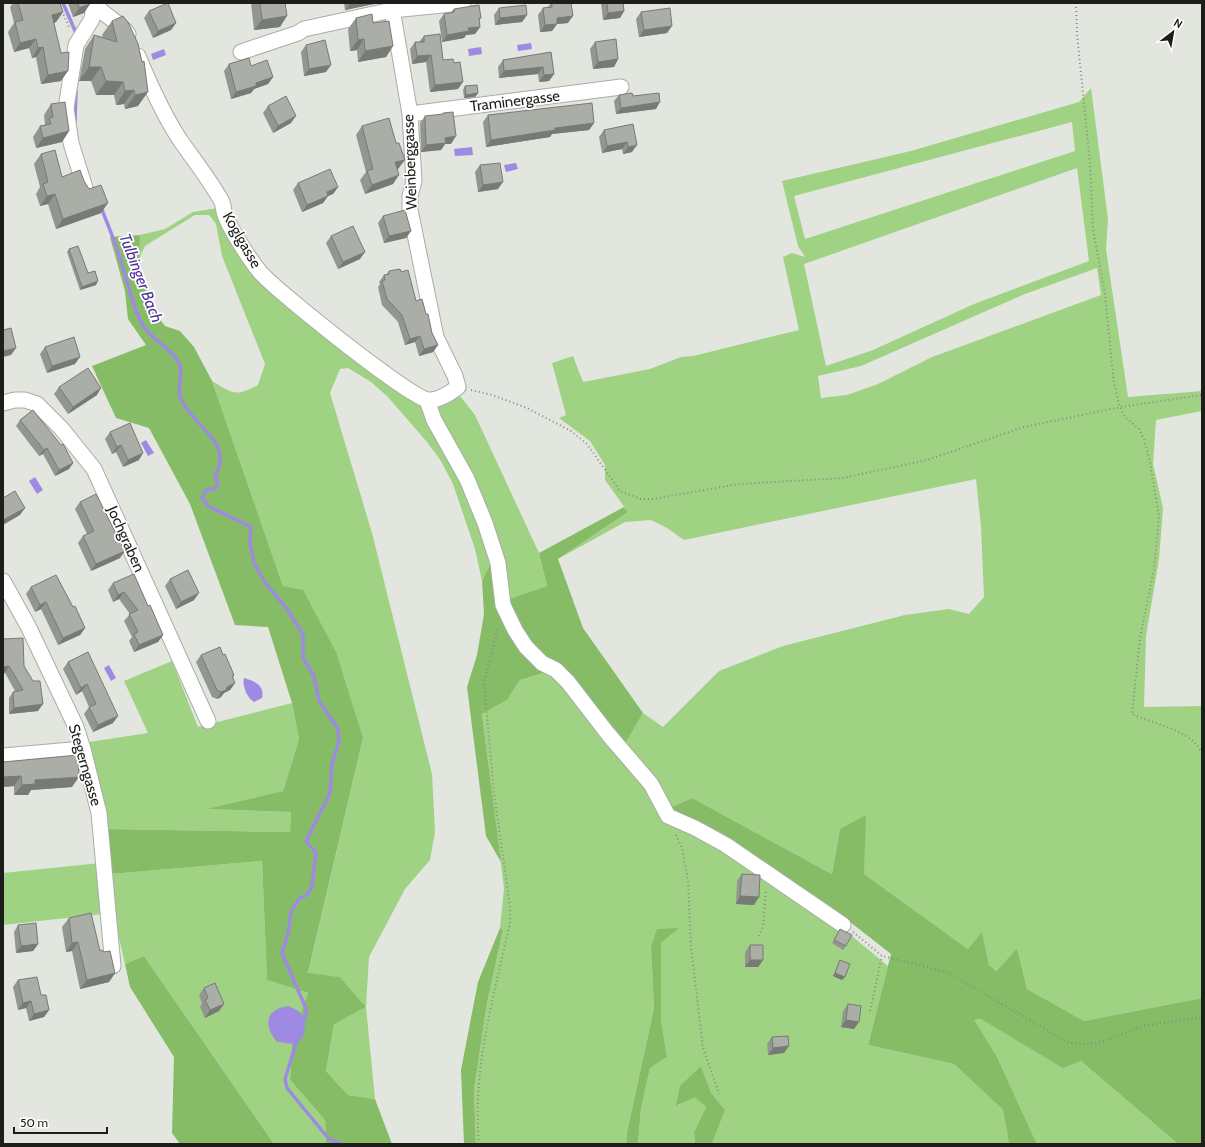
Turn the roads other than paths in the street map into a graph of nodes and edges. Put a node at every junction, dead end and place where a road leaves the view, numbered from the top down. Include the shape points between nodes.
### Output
1 (94, 3) edge
2 (463, 3) edge
3 (392, 6) edge
4 (241, 52) dead end
5 (621, 87) dead end
6 (410, 114) junction
7 (85, 188) edge
8 (427, 400) junction
9 (3, 403) edge
10 (3, 581) edge
11 (208, 721) dead end
12 (83, 749) junction
13 (3, 756) edge
14 (843, 925) road end
15 (113, 966) edge

1 - 7 street via 92,19 76,46 66,108 71,143
1 - 8 street, Koglgasse via 101,12 120,24 128,33 155,96 180,139 219,196 225,215 260,272 298,306 405,388
2 - 3 street
3 - 4 street via 304,28 298,33
3 - 6 street, Weinberggasse
5 - 6 street, Traminergasse
6 - 8 street, Weinberggasse via 414,180 410,210 436,337 458,387 442,397
8 - 14 street via 434,420 467,479 485,523 498,563 503,605 526,647 542,663 556,670 568,682 651,784 668,816 726,845
9 - 11 street, Jochgraben via 20,400 37,404 61,428 94,469
10 - 12 street, Stegerngasse via 28,626 76,727
12 - 13 street
12 - 15 street, Stegerngasse via 98,813

